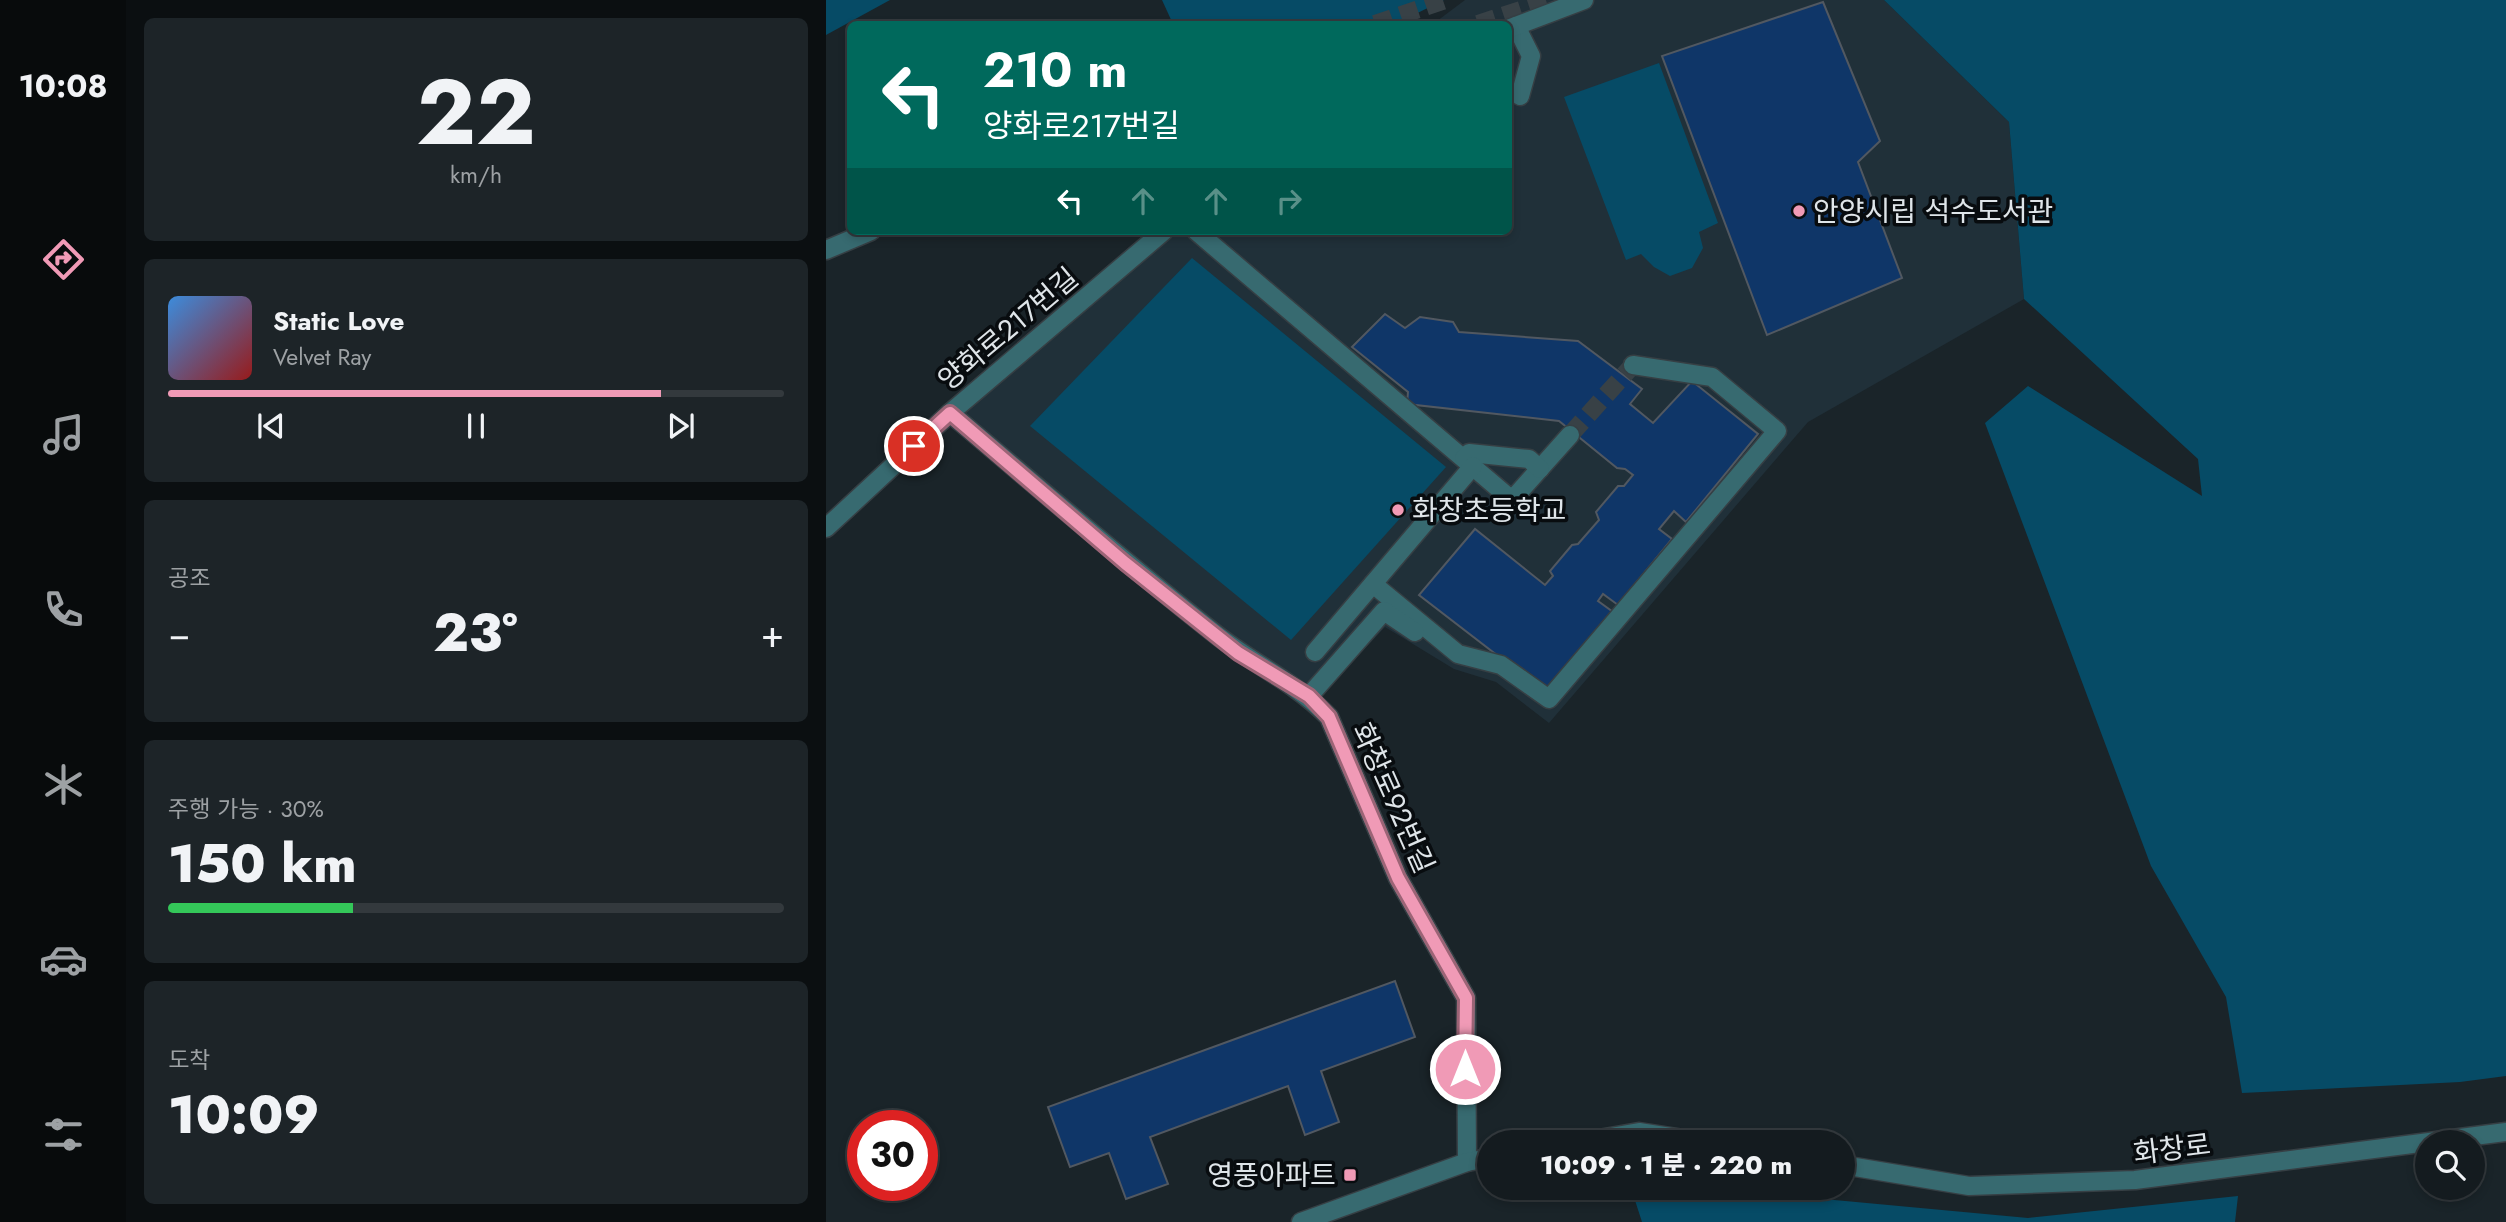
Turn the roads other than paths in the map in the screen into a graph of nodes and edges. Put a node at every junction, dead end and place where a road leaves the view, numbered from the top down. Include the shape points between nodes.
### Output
1 (1584, 0) edge
2 (1512, 27) edge
3 (1520, 96) dead end
4 (862, 235) edge
5 (1159, 235) edge
6 (1201, 235) edge
7 (826, 250) edge
8 (1633, 365) dead end
9 (950, 413) junction
10 (1570, 435) tunnel mouth
11 (1469, 462) junction
12 (1540, 469) junction
13 (826, 528) edge
14 (1373, 584) junction
15 (1315, 652) dead end
16 (1458, 654) junction
17 (1309, 696) junction
18 (2506, 1132) edge
19 (1477, 1160) edge
20 (1467, 1162) junction
21 (1855, 1166) edge
22 (1310, 1221) edge

1 - 2 street
2 - 3 street via 1531,56
4 - 7 street
5 - 9 street, 양화로217번길
6 - 11 street
8 - 16 street via 1712,377 1777,431 1549,699 1501,665
9 - 13 street, 양화로217번길
9 - 17 street, 화창로92번길 via 1238,653
10 - 12 street
11 - 12 street via 1469,453 1529,459
11 - 12 street via 1512,500
11 - 14 street
14 - 15 street
14 - 16 street
16 - 17 street via 1432,644 1384,611
17 - 20 street, 화창로92번길 via 1329,717 1398,878 1466,998
18 - 21 street, 화창로 via 2135,1180 1969,1186
19 - 20 street
20 - 22 street

